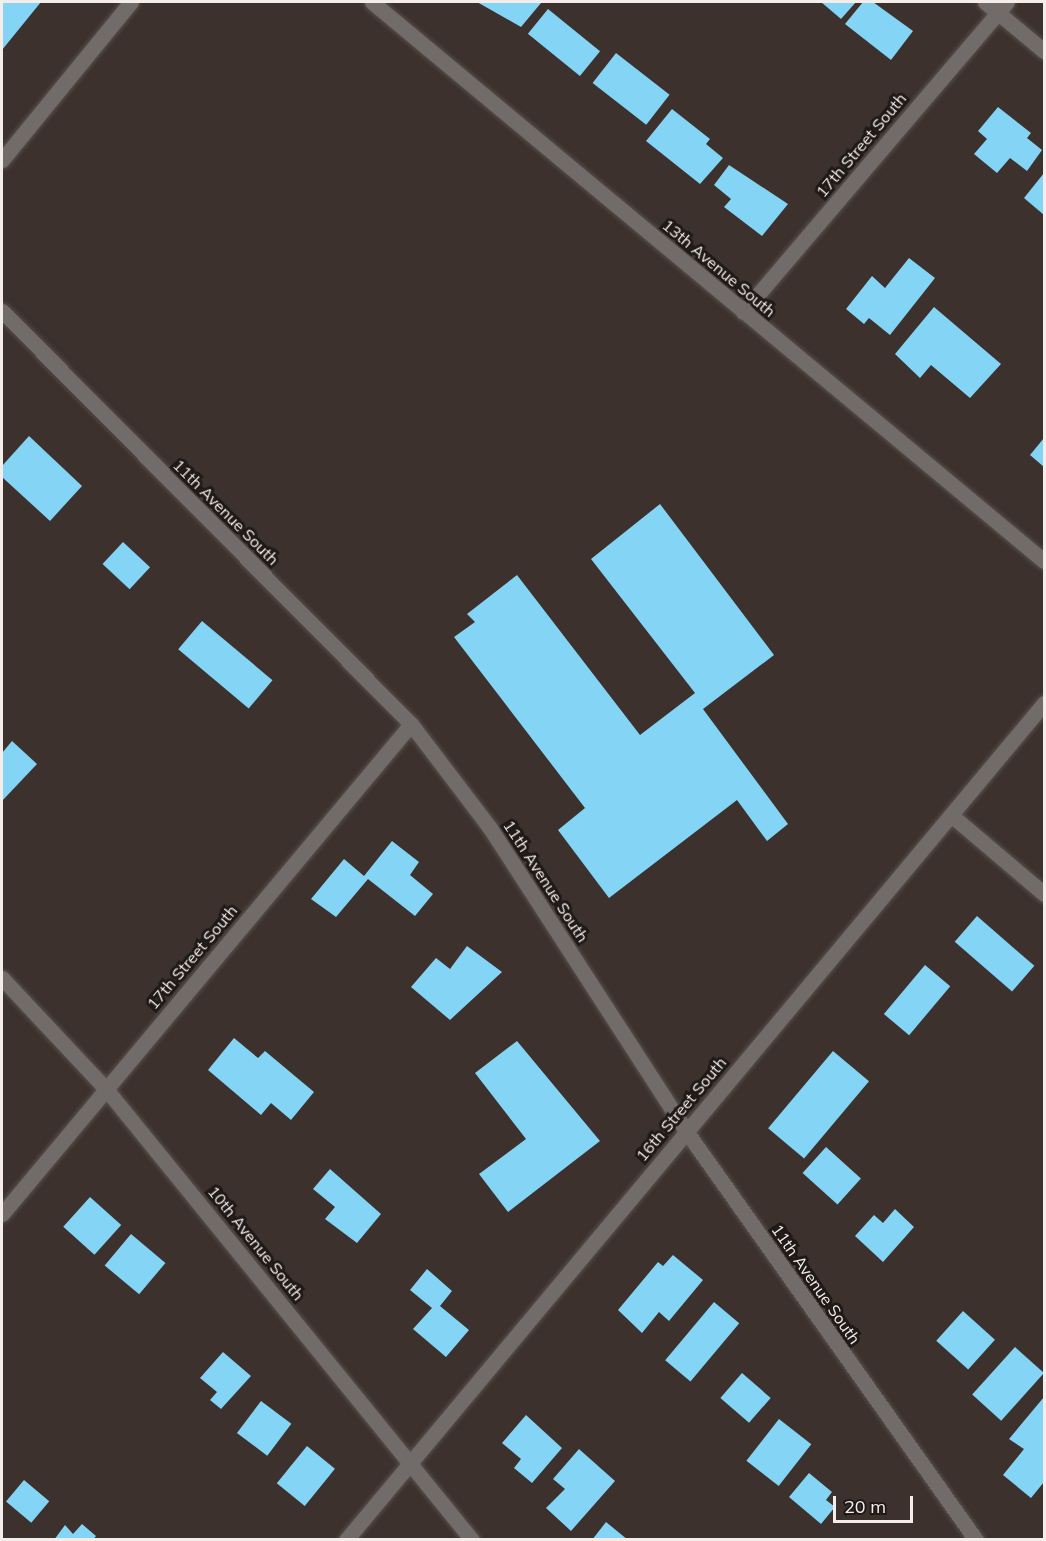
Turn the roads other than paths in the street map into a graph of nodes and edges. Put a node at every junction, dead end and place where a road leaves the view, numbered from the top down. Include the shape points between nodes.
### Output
1 (131, 2) edge
2 (372, 2) edge
3 (985, 2) edge
4 (1003, 7) edge
5 (1044, 51) edge
6 (2, 160) edge
7 (2, 311) edge
8 (743, 312) junction
9 (1044, 561) edge
10 (1044, 704) edge
11 (411, 724) junction
12 (951, 815) junction
13 (1044, 894) edge
14 (2, 978) edge
15 (106, 1089) junction
16 (686, 1131) junction
17 (2, 1214) edge
18 (410, 1460) junction
19 (346, 1539) edge
20 (472, 1539) edge
21 (976, 1539) edge

1 - 6 street
2 - 8 street, 13th Avenue South
3 - 4 street
4 - 5 street
4 - 8 street, 17th Street South
7 - 11 street, 11th Avenue South
8 - 9 street, 13th Avenue South
10 - 12 street, 16th Street South
11 - 15 street, 17th Street South
11 - 16 street, 11th Avenue South via 490,828
12 - 13 street
12 - 16 street, 16th Street South
14 - 15 street, 10th Avenue South
15 - 17 street, 17th Street South
15 - 18 street, 10th Avenue South
16 - 18 street, 16th Street South
16 - 21 street, 11th Avenue South
18 - 19 street, 16th Street South
18 - 20 street, 10th Avenue South

